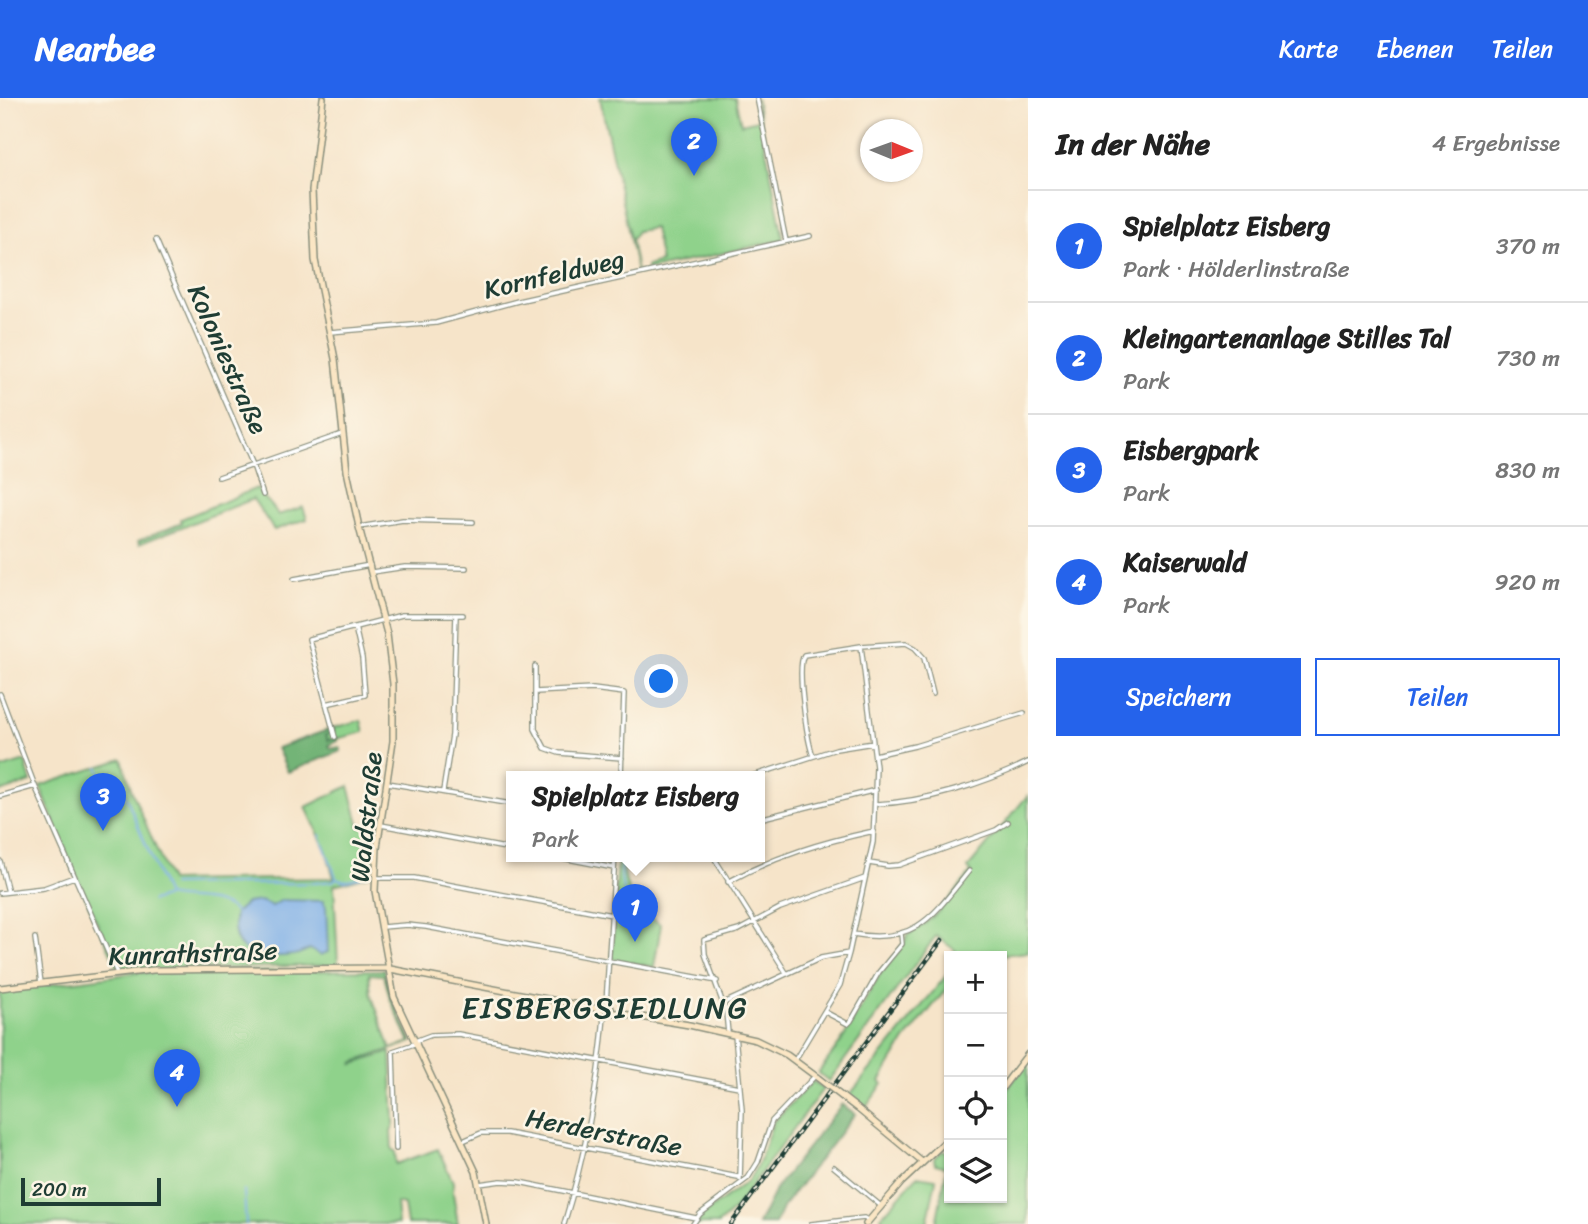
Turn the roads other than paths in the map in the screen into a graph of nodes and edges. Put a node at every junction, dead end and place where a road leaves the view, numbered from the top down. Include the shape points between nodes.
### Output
1 (323, 98) edge
2 (757, 98) edge
3 (810, 236) dead end
4 (156, 240) dead end
5 (786, 241) junction
6 (330, 332) junction
7 (342, 434) junction
8 (253, 465) junction
9 (219, 477) dead end
10 (263, 495) dead end
11 (472, 522) dead end
12 (359, 527) junction
13 (466, 568) dead end
14 (371, 569) junction
15 (294, 579) dead end
16 (456, 615) junction
17 (463, 615) dead end
18 (384, 619) junction
19 (355, 627) junction
20 (861, 646) junction
21 (535, 666) dead end
22 (535, 692) junction
23 (0, 694) edge
24 (933, 694) dead end
25 (326, 704) junction
26 (1024, 713) dead end
27 (335, 737) dead end
28 (873, 743) junction
29 (875, 755) junction
30 (813, 756) junction
31 (622, 758) junction
32 (1028, 762) edge
33 (621, 771) edge
34 (765, 772) edge
35 (388, 783) junction
36 (35, 786) junction
37 (876, 789) junction
38 (443, 791) junction
39 (0, 796) edge
40 (506, 803) edge
41 (876, 804) junction
42 (765, 817) edge
43 (1008, 822) dead end
44 (381, 825) junction
45 (874, 831) junction
46 (506, 848) edge
47 (0, 861) edge
48 (583, 862) edge
49 (614, 862) edge
50 (717, 862) edge
51 (869, 863) junction
52 (614, 868) junction
53 (969, 871) dead end
54 (74, 877) junction
55 (374, 878) junction
56 (865, 878) junction
57 (728, 881) junction
58 (8, 892) junction
59 (0, 893) edge
60 (612, 915) junction
61 (753, 922) junction
62 (382, 927) junction
63 (853, 934) junction
64 (901, 934) junction
65 (35, 938) dead end
66 (849, 953) junction
67 (609, 961) junction
68 (388, 968) junction
69 (117, 974) junction
70 (787, 974) junction
71 (716, 981) junction
72 (41, 983) junction
73 (0, 988) edge
74 (724, 1003) junction
75 (606, 1004) junction
76 (598, 1009) junction
77 (825, 1012) junction
78 (608, 1014) junction
79 (732, 1034) junction
80 (416, 1042) junction
81 (1028, 1054) edge
82 (795, 1060) junction
83 (600, 1061) junction
84 (816, 1077) junction
85 (1007, 1081) edge
86 (739, 1087) junction
87 (947, 1140) edge
88 (463, 1141) junction
89 (584, 1148) junction
90 (397, 1149) dead end
91 (922, 1162) junction
92 (834, 1167) dead end
93 (738, 1177) junction
94 (742, 1182) junction
95 (479, 1184) junction
96 (574, 1192) junction
97 (881, 1206) junction
98 (696, 1218) junction
99 (869, 1223) edge
100 (486, 1224) edge
101 (564, 1224) edge
102 (693, 1224) edge
103 (811, 1224) edge

1 - 6 street, Waldstraße via 312,214
2 - 5 street
3 - 5 street, Kornfeldweg
4 - 8 street, Koloniestraße
5 - 6 street, Kornfeldweg via 436,323
6 - 7 street, Waldstraße
7 - 8 street
7 - 12 street, Waldstraße
8 - 9 street
8 - 10 street, Koloniestraße
11 - 12 street via 403,520
12 - 14 street, Waldstraße
13 - 14 street
14 - 15 street
14 - 18 street, Waldstraße
16 - 17 street
16 - 18 street
16 - 38 street via 452,735
18 - 19 street
18 - 35 street, Waldstraße via 394,716
19 - 25 street via 365,695
19 - 25 street via 308,641
20 - 24 street via 900,642 915,648 927,664
20 - 28 street
20 - 30 street via 802,657
21 - 22 street
22 - 31 street via 535,729 545,748
22 - 31 street via 593,689 624,693
23 - 36 street
25 - 27 street
26 - 29 street
28 - 29 street
28 - 30 street
29 - 37 street
30 - 34 street
31 - 33 street
32 - 41 street via 1010,772 929,796
35 - 38 street
35 - 44 street, Waldstraße
36 - 39 street
36 - 54 street
37 - 41 street
37 - 42 street
38 - 40 street
41 - 45 street
43 - 51 street via 900,865
44 - 46 street
44 - 55 street, Waldstraße
45 - 51 street
45 - 57 street via 817,844
47 - 58 street
48 - 52 street
49 - 52 street
50 - 57 street
51 - 56 street
52 - 60 street
53 - 64 street via 925,921
54 - 58 street via 44,888
54 - 69 street
55 - 60 street via 414,878
55 - 62 street, Waldstraße
56 - 61 street
56 - 63 street
57 - 61 street
58 - 59 street
60 - 67 street
61 - 70 street
61 - 71 street via 704,940
62 - 67 street via 426,927
62 - 68 street, Waldstraße
63 - 64 street
63 - 66 street
64 - 77 street via 902,944 879,972 851,1021 844,1024
65 - 72 street
66 - 70 street via 821,958
66 - 77 street
67 - 71 street
67 - 75 street
68 - 69 street, Kunrathstraße
68 - 76 street, Kunrathstraße
68 - 80 street, Waldstraße via 394,997
69 - 72 street, Kunrathstraße
70 - 74 street
71 - 74 street
72 - 73 street, Kunrathstraße
74 - 79 street
75 - 76 street
75 - 78 street via 611,1007
76 - 78 street via 600,1014
77 - 82 street
78 - 79 street
78 - 83 street
79 - 82 street via 764,1043
79 - 86 street
80 - 83 street via 431,1035 458,1034
80 - 88 street, Waldstraße
80 - 90 street via 393,1051
81 - 85 street
82 - 84 street
83 - 86 street
83 - 89 street
84 - 91 street, bridge
84 - 94 street via 772,1121 758,1162
86 - 93 street
87 - 91 street
88 - 89 street, Herderstraße via 481,1133 508,1133
88 - 95 street, Waldstraße
89 - 93 street, Herderstraße
89 - 96 street
91 - 97 street
92 - 97 street
93 - 94 street
94 - 98 street
95 - 96 street via 519,1182
95 - 100 street, Waldstraße
96 - 98 street
96 - 101 street
97 - 99 street
98 - 102 street
99 - 103 street via 864,1218

